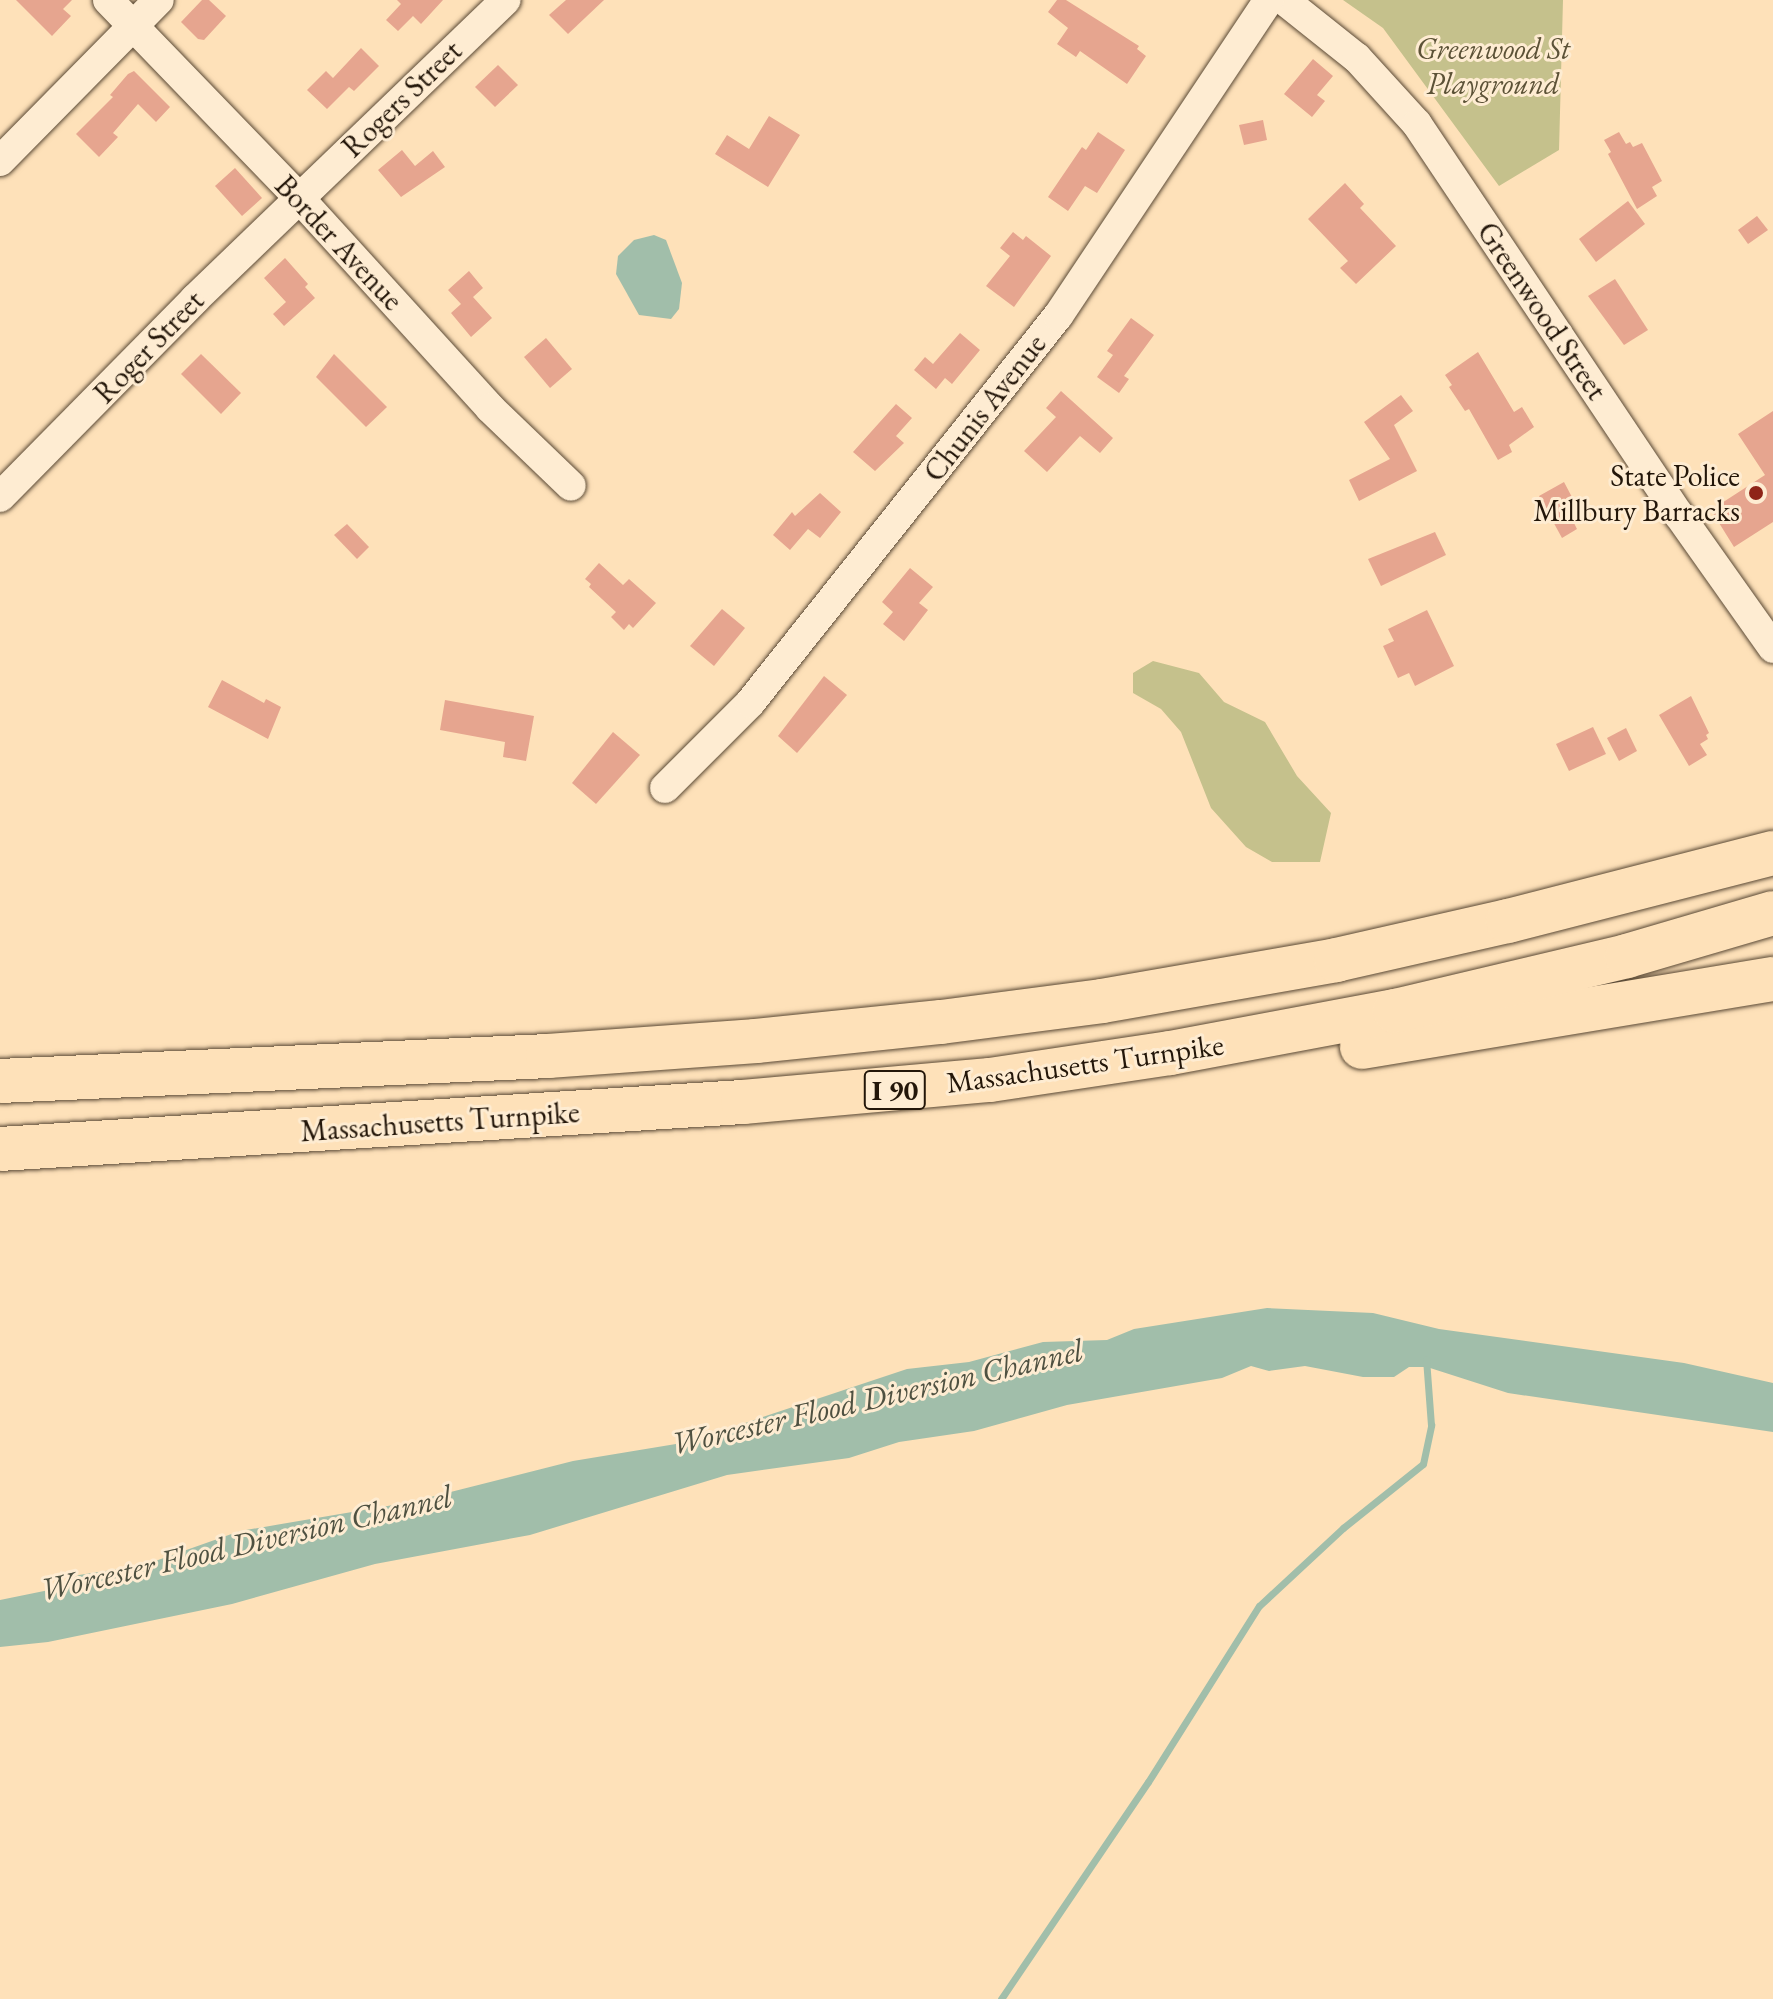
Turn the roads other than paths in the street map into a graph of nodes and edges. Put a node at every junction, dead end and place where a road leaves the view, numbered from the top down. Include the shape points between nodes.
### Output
1 (108, 0) edge
2 (159, 0) edge
3 (506, 0) edge
4 (1269, 0) edge
5 (1284, 0) edge
6 (133, 25) junction
7 (0, 161) edge
8 (300, 199) junction
9 (571, 486) dead end
10 (0, 497) edge
11 (1773, 648) edge
12 (665, 788) dead end
13 (1773, 853) edge
14 (1773, 913) edge
15 (1773, 979) edge
16 (990, 1080) junction
17 (0, 1081) edge
18 (0, 1149) edge

1 - 6 street, Border Avenue
2 - 6 street
3 - 8 street, Rogers Street
4 - 12 street, Chunis Avenue via 1058,316 750,703
5 - 11 street, Greenwood Street via 1357,58 1417,124
6 - 7 street
6 - 8 street, Border Avenue
8 - 9 street, Border Avenue via 490,408
8 - 10 street, Roger Street
13 - 17 highway, Massachusetts Turnpike / I 90 via 1336,960 1102,1001 956,1020 548,1056
14 - 16 highway, Massachusetts Turnpike / I 90 via 1597,964 1409,1008
15 - 16 highway via 1266,1064
16 - 18 highway, Massachusetts Turnpike / I 90 via 743,1102

